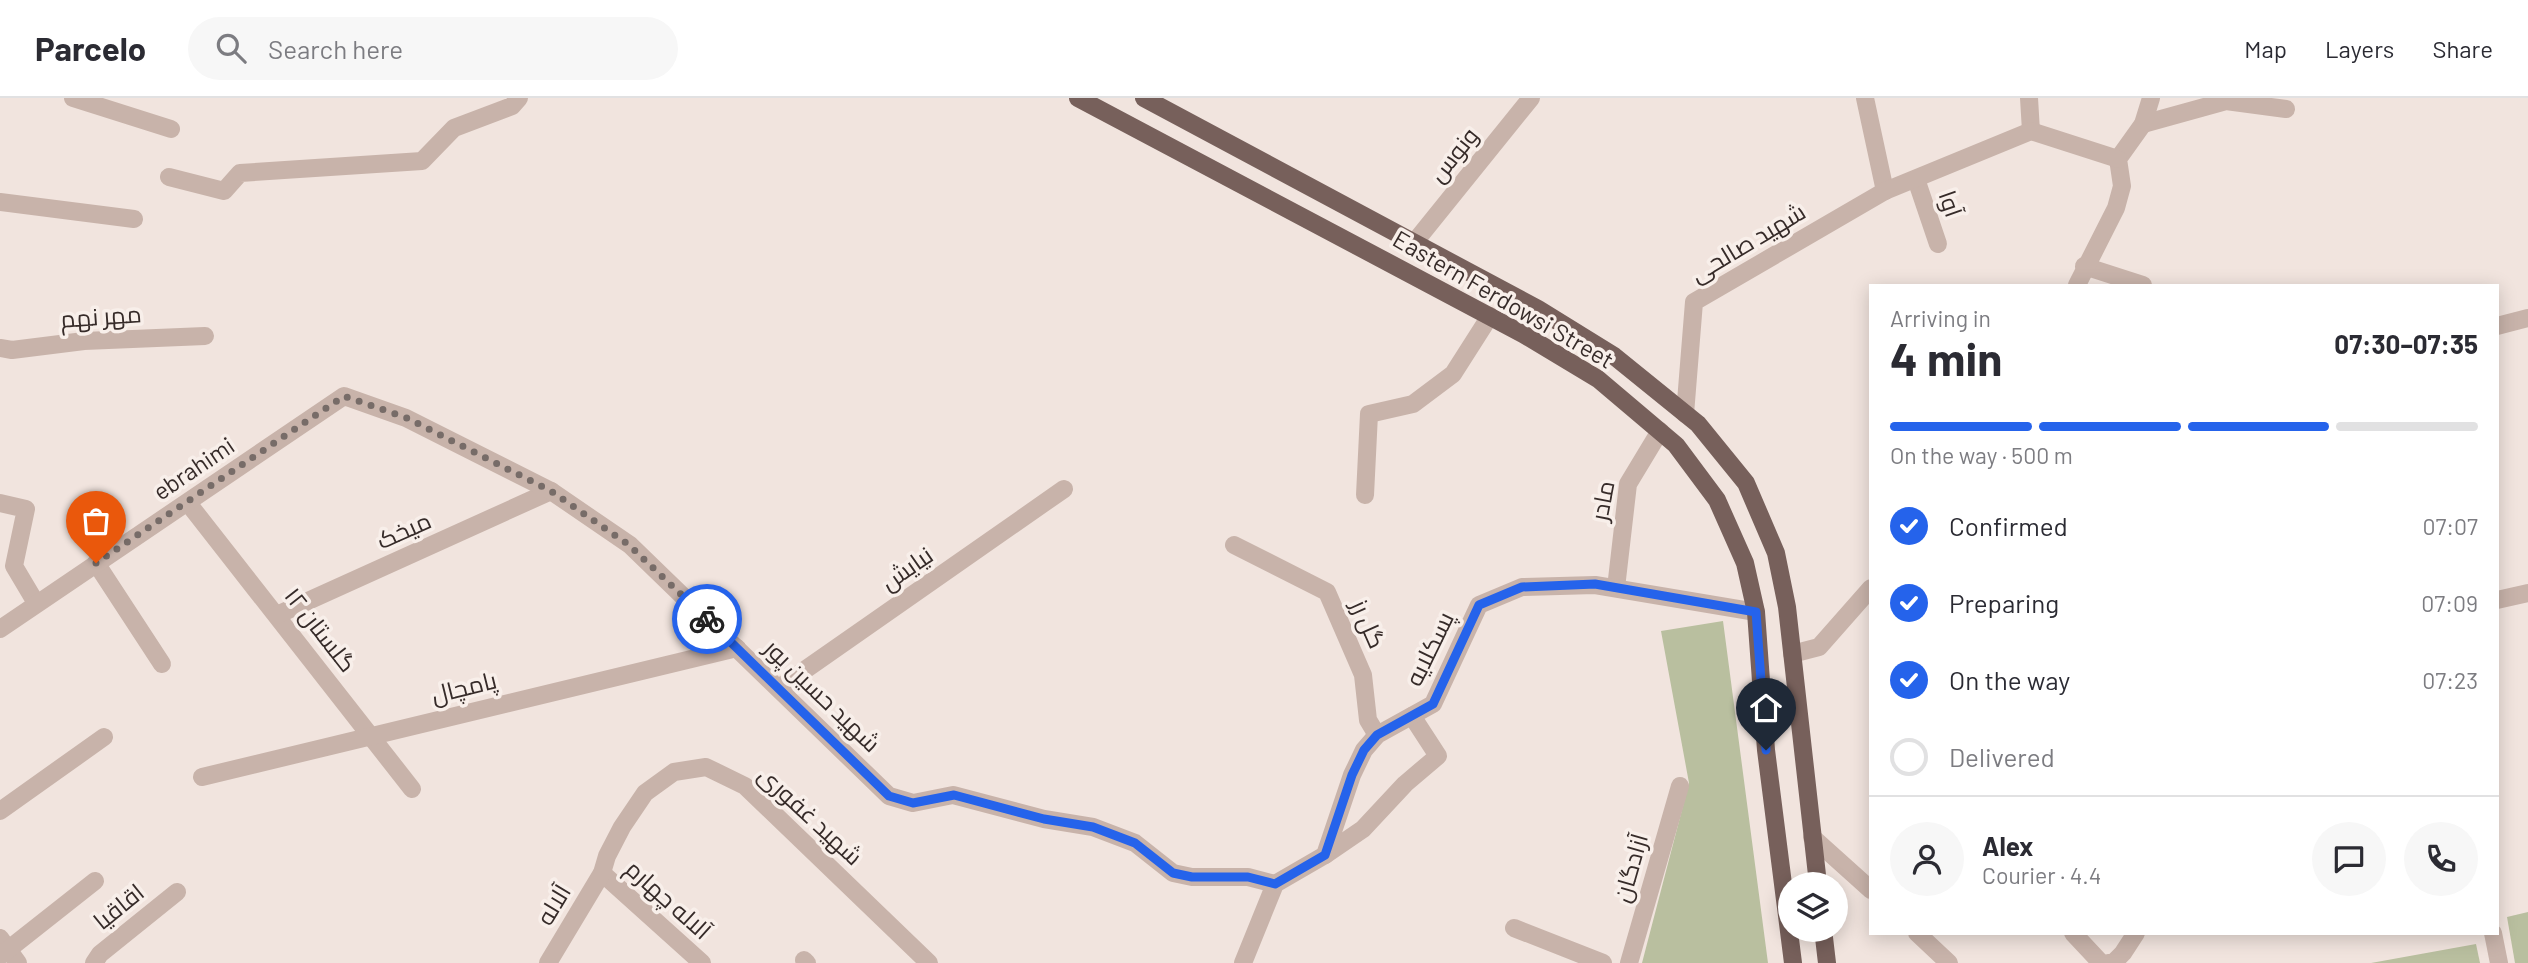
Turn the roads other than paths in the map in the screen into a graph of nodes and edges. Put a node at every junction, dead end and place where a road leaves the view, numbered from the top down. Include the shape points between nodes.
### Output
1 (73, 98) edge
2 (1078, 98) edge
3 (1144, 98) edge
4 (1531, 98) edge
5 (1865, 98) edge
6 (2029, 98) edge
7 (2151, 98) edge
8 (515, 102) edge
9 (2286, 109) dead end
10 (2143, 124) junction
11 (171, 129) dead end
12 (2031, 131) junction
13 (2118, 159) junction
14 (169, 177) dead end
15 (1916, 179) junction
16 (1885, 191) junction
17 (0, 202) edge
18 (134, 219) dead end
19 (1414, 243) junction
20 (1938, 244) dead end
21 (2084, 266) junction
22 (2077, 284) edge
23 (2140, 284) edge
24 (1490, 316) junction
25 (2528, 318) edge
26 (2499, 325) edge
27 (205, 336) dead end
28 (0, 348) edge
29 (344, 396) joint
30 (1685, 414) junction
31 (1660, 431) junction
32 (1064, 489) dead end
33 (551, 491) junction
34 (1365, 495) dead end
35 (0, 503) edge
36 (188, 503) junction
37 (1234, 545) dead end
38 (96, 563) junction
39 (1616, 588) junction
40 (1869, 590) edge
41 (2528, 593) edge
42 (2499, 600) edge
43 (36, 603) junction
44 (1756, 612) junction
45 (277, 615) junction
46 (0, 629) edge
47 (737, 648) junction
48 (1792, 654) junction
49 (162, 664) dead end
50 (779, 688) junction
51 (1412, 716) junction
52 (1377, 735) junction
53 (371, 736) junction
54 (104, 737) dead end
55 (202, 777) dead end
56 (1680, 786) dead end
57 (412, 789) dead end
58 (0, 811) edge
59 (1812, 836) junction
60 (1325, 855) junction
61 (1816, 872) edge
62 (602, 873) junction
63 (95, 881) dead end
64 (1275, 884) junction
65 (1869, 888) edge
66 (177, 892) dead end
67 (1514, 928) dead end
68 (1919, 935) edge
69 (2075, 935) edge
70 (2135, 935) edge
71 (2493, 935) edge
72 (1825, 942) edge
73 (7, 952) edge
74 (93, 963) edge
75 (548, 963) edge
76 (702, 963) edge
77 (929, 963) edge
78 (1243, 963) edge
79 (1603, 963) edge
80 (1629, 963) edge
81 (1793, 963) edge
82 (1827, 963) edge
83 (1950, 963) edge
84 (2101, 963) edge
85 (2108, 963) edge
86 (2499, 963) edge

1 - 11 street
2 - 24 main road, Eastern Ferdowsi Street
3 - 19 main road, Eastern Ferdowsi Street
4 - 19 street, ونوس
5 - 16 street
6 - 12 street
7 - 10 street
8 - 14 street via 454,128 422,161 240,173 224,191
9 - 10 street via 2226,101
10 - 13 street
12 - 13 street
12 - 15 street, شهید صالحی
13 - 21 street via 2122,186 2116,208
15 - 16 street, شهید صالحی
15 - 20 street, آوا
16 - 30 street, شهید صالحی via 1694,302
17 - 18 street
19 - 30 main road, Eastern Ferdowsi Street via 1538,309 1614,356
21 - 22 street
21 - 23 street
24 - 31 main road, Eastern Ferdowsi Street via 1598,379
24 - 34 street via 1453,374 1413,404 1369,414
25 - 26 street
27 - 28 street, مهر نهم
29 - 33 street, شهید حسین پور via 407,418
29 - 36 street, ebrahimi
30 - 48 main road, Eastern Ferdowsi Street via 1746,483 1776,554
31 - 39 street, مادر via 1628,484
31 - 44 main road, Eastern Ferdowsi Street via 1717,500 1745,563
32 - 50 street, نیایش
33 - 45 street, میخک
33 - 47 street, شهید حسین پور via 629,545
35 - 43 street via 26,509 14,566
36 - 38 street, ebrahimi
36 - 45 street, گلستان ۱۲
37 - 52 street, گل رز via 1327,592 1363,675 1368,720
38 - 43 street, ebrahimi
38 - 49 street
39 - 44 street, پسکلایه
39 - 51 street, پسکلایه via 1595,584 1522,587 1479,605 1433,704
40 - 48 street via 1819,647
41 - 42 street
43 - 46 street, ebrahimi
44 - 81 main road, Eastern Ferdowsi Street via 1766,750
45 - 53 street, گلستان ۱۲
47 - 50 street, شهید حسین پور
47 - 53 street, پامچال
48 - 59 main road, Eastern Ferdowsi Street
50 - 64 street, شهید حسین پور via 889,796 913,803 954,795 1093,827 1135,843 1173,873 1248,877
51 - 52 street, پسکلایه
51 - 60 street via 1438,756 1363,829
52 - 60 street, پسکلایه via 1352,775
53 - 55 street, پامچال
53 - 57 street, گلستان ۱۲
54 - 58 street
56 - 80 street, آزادگان
59 - 61 main road, Eastern Ferdowsi Street
59 - 65 street
60 - 64 street
62 - 75 street, آلاله
62 - 76 street, آلاله چهارم
62 - 77 street, شهید غفوری via 622,827 645,793 674,772 706,767 745,786
63 - 73 street
64 - 78 street
66 - 74 street, اقاقیا
67 - 79 street
68 - 83 street
69 - 84 street
70 - 85 street via 2123,953
71 - 86 street
72 - 82 main road

